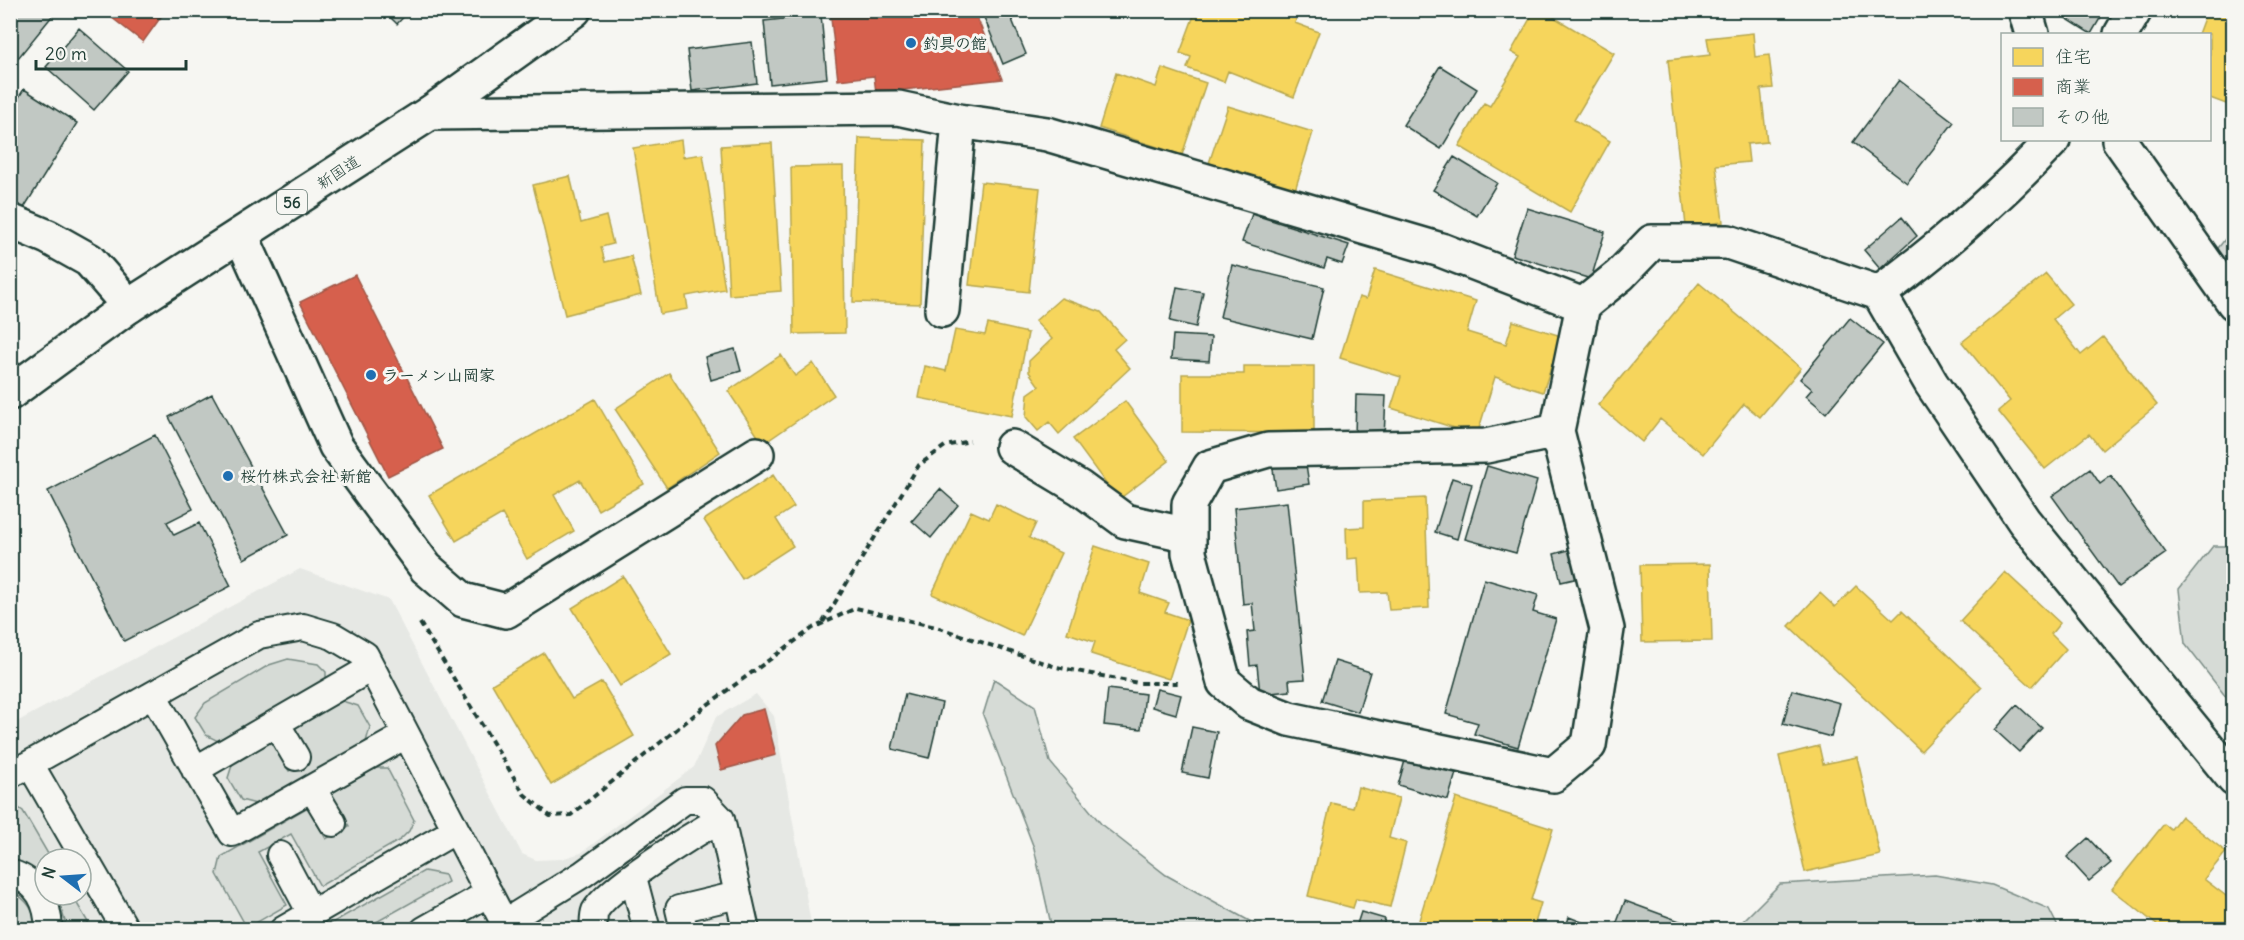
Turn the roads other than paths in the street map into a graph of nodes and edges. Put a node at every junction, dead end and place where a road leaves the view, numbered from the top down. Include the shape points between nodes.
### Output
1 (574, 10) edge
2 (2025, 10) edge
3 (2135, 10) edge
4 (2032, 33) edge
5 (2122, 33) edge
6 (430, 113) junction
7 (959, 121) junction
8 (2053, 141) edge
9 (2120, 141) edge
10 (10, 221) edge
11 (241, 235) junction
12 (1879, 293) junction
13 (2234, 303) edge
14 (1583, 304) junction
15 (129, 306) junction
16 (942, 310) dead end
17 (10, 393) edge
18 (1557, 431) junction
19 (1012, 447) road end
20 (757, 454) dead end
21 (1190, 535) junction
22 (371, 668) junction
23 (153, 695) junction
24 (276, 723) junction
25 (406, 735) junction
26 (296, 757) dead end
27 (20, 770) edge
28 (195, 770) junction
29 (2234, 779) edge
30 (312, 788) junction
31 (721, 819) junction
32 (333, 823) dead end
33 (456, 830) junction
34 (280, 855) dead end
35 (10, 873) edge
36 (633, 877) junction
37 (489, 893) junction
38 (738, 895) junction
39 (311, 913) junction
40 (506, 926) edge
41 (49, 930) edge
42 (126, 930) edge
43 (283, 930) edge
44 (424, 930) edge
45 (593, 930) edge
46 (647, 930) edge
47 (684, 930) edge
48 (746, 930) edge

1 - 6 street, 新国道 / 56
2 - 4 street
3 - 5 street
6 - 7 street via 898,108
6 - 11 street, 新国道 / 56
7 - 14 street via 1047,134 1441,250
7 - 16 street
8 - 12 street via 1927,258
9 - 13 street
10 - 15 street via 88,260
11 - 15 street, 新国道 / 56
11 - 20 street via 336,446 426,568 463,600 506,611
12 - 14 street via 1728,242 1652,242 1620,275
12 - 29 street via 1931,383 2024,521
14 - 18 street
15 - 17 street, 新国道 / 56
18 - 21 street via 1486,446 1268,450 1210,467 1189,504
18 - 21 street via 1607,629 1589,745 1553,775 1289,719 1249,703 1224,682 1189,553
19 - 21 street via 1125,521
22 - 23 lane via 365,655 333,636 303,627 259,635
22 - 24 lane
22 - 25 lane
23 - 27 lane
23 - 28 lane
24 - 26 lane
24 - 28 lane
25 - 30 lane
25 - 33 lane
27 - 42 lane
28 - 30 lane via 232,833
30 - 32 lane
31 - 36 lane
31 - 38 lane
31 - 40 lane via 703,800 685,800
33 - 37 lane
33 - 39 lane
34 - 39 lane
35 - 41 lane via 36,888 48,907
36 - 45 lane via 608,895 594,913
36 - 46 lane
37 - 40 lane
37 - 44 lane
38 - 47 lane via 679,909
38 - 48 lane
39 - 43 lane

